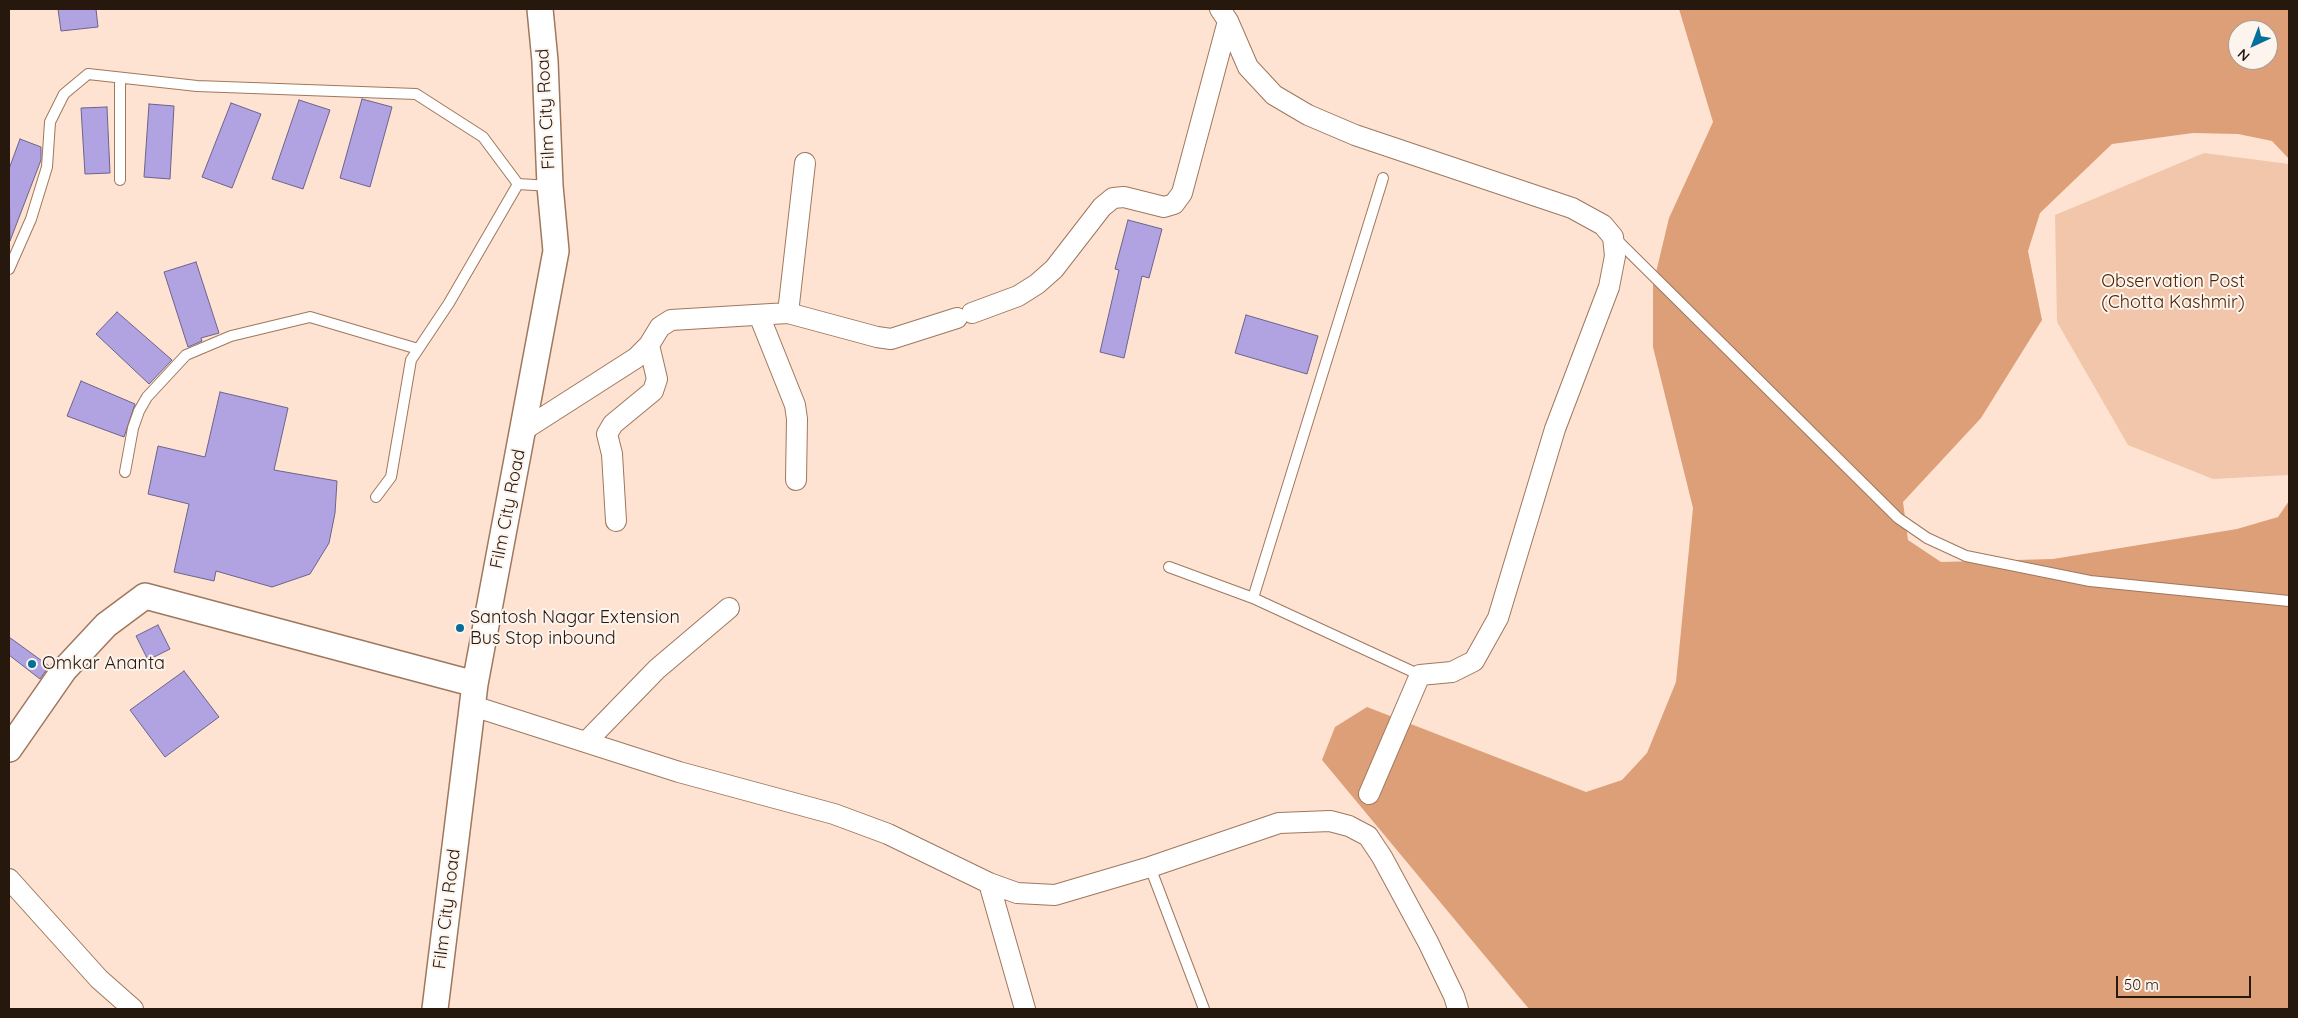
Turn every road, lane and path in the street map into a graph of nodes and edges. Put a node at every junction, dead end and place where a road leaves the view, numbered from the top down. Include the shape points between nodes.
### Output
1 (540, 9) edge
2 (1224, 15) edge
3 (120, 78) junction
4 (805, 163) dead end
5 (1383, 178) dead end
6 (120, 180) dead end
7 (518, 184) junction
8 (550, 186) junction
9 (1613, 237) junction
10 (9, 269) edge
11 (788, 313) junction
12 (759, 315) junction
13 (649, 345) junction
14 (418, 349) junction
15 (522, 431) junction
16 (125, 472) dead end
17 (796, 480) dead end
18 (376, 497) dead end
19 (616, 520) dead end
20 (1169, 567) dead end
21 (1253, 598) junction
22 (2289, 602) edge
23 (729, 608) dead end
24 (1420, 675) junction
25 (474, 695) junction
26 (586, 742) junction
27 (9, 749) edge
28 (1369, 794) dead end
29 (1150, 867) junction
30 (9, 879) edge
31 (989, 883) junction
32 (134, 1009) edge
33 (435, 1009) edge
34 (1025, 1009) edge
35 (1204, 1009) edge
36 (1458, 1009) edge

1 - 8 street, Film City Road
2 - 9 street via 1248,67 1274,95 1308,115 1355,135 1572,208 1603,226
2 - 11 street via 1182,193 1174,204 1164,207 1124,197 1113,198 1102,207 1054,269 1037,284 1018,296 891,339
3 - 6 lane
3 - 7 lane via 197,86 416,94 483,137
3 - 10 lane via 88,74 64,94 50,122 47,167 31,219
4 - 11 street
5 - 21 lane
7 - 8 lane
7 - 14 lane via 449,303
8 - 15 street, Film City Road via 556,251
9 - 22 lane via 1898,518 1927,538 1966,556 2090,581
9 - 24 street via 1615,256 1609,287 1555,429 1498,618 1474,661 1452,672
11 - 12 street
12 - 13 street via 671,320 660,326
12 - 17 street via 795,405
13 - 15 street via 636,358
13 - 19 street via 657,379 654,391 612,424 607,434 612,454
14 - 16 lane via 310,318 232,336 186,354 146,396 133,428
14 - 18 lane via 411,360 391,477
15 - 25 street, Film City Road
20 - 21 lane
21 - 24 lane
23 - 26 street via 657,669
24 - 28 street
25 - 26 street
25 - 27 street via 145,596 106,625 64,670
25 - 33 street, Film City Road
26 - 31 street via 679,772 834,814 896,838
29 - 31 street via 1055,896 1017,893
29 - 35 lane
29 - 36 street via 1279,823 1330,821 1349,826 1368,836 1382,856 1428,942
30 - 32 street via 99,979
31 - 34 street

